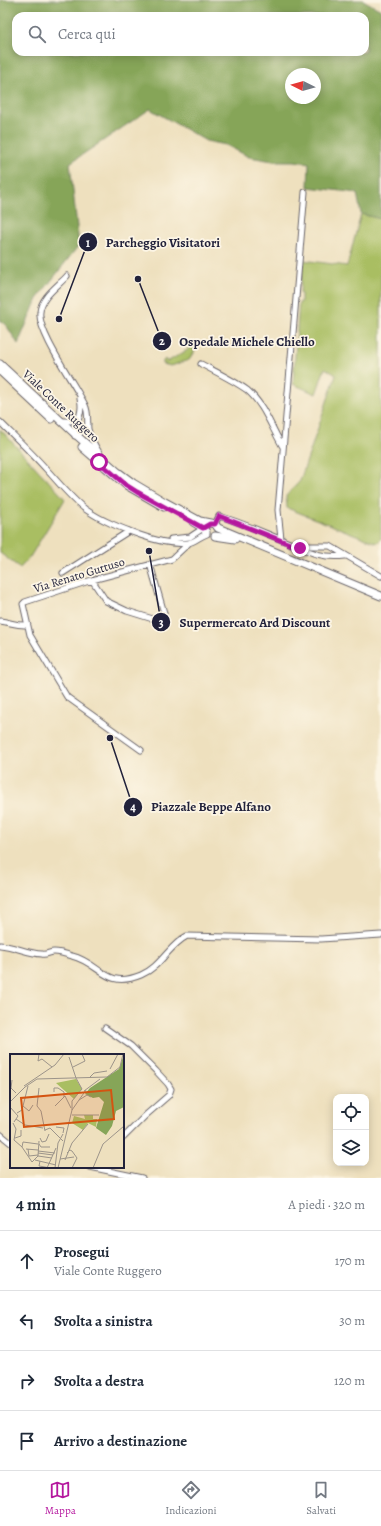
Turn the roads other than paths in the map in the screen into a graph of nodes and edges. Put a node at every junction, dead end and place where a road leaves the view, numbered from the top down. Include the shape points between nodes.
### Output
1 (305, 192) dead end
2 (67, 276) dead end
3 (0, 364) edge
4 (201, 364) dead end
5 (0, 371) edge
6 (16, 386) junction
7 (79, 394) junction
8 (80, 416) junction
9 (60, 421) junction
10 (0, 422) edge
11 (88, 424) junction
12 (75, 434) junction
13 (283, 447) junction
14 (102, 458) junction
15 (108, 470) junction
16 (210, 529) junction
17 (129, 531) junction
18 (281, 539) junction
19 (160, 540) junction
20 (189, 543) junction
21 (300, 548) junction
22 (345, 556) junction
23 (150, 564) junction
24 (63, 573) dead end
25 (381, 576) edge
26 (92, 580) junction
27 (381, 596) edge
28 (0, 621) edge
29 (27, 625) junction
30 (142, 750) dead end
31 (381, 935) edge
32 (0, 945) edge
33 (105, 1028) dead end
34 (0, 1134) edge
35 (124, 1137) edge
36 (10, 1142) edge
37 (100, 1168) edge
38 (142, 1178) edge

1 - 13 street
2 - 7 street via 44,300 39,317 47,338
3 - 9 main road, Viale Conte Ruggero
4 - 13 street via 238,384 252,396
5 - 6 main road, Viale Conte Ruggero
6 - 12 street
6 - 15 main road, Viale Conte Ruggero
7 - 8 street via 82,409
7 - 11 street via 87,411
8 - 9 street via 71,422
8 - 12 street
9 - 12 main road, Viale Conte Ruggero
10 - 17 street via 84,508
11 - 12 street via 80,434
11 - 14 street via 91,437
12 - 14 main road, Viale Conte Ruggero
12 - 15 street
13 - 18 street via 278,510
14 - 16 main road, Viale Conte Ruggero via 133,483
15 - 16 main road, Viale Conte Ruggero via 137,492
16 - 18 street via 219,516
16 - 19 street via 190,537
16 - 20 street, Via Renato Guttuso
16 - 27 main road via 266,548
17 - 19 street
17 - 24 street
18 - 21 street
19 - 20 street
20 - 23 street, Via Renato Guttuso via 172,559
21 - 22 street via 325,556
21 - 22 street via 330,546
22 - 25 street
23 - 26 street, Via Renato Guttuso
23 - 26 street via 164,613 156,620 106,602
26 - 29 street, Via Renato Guttuso via 25,602 23,607
28 - 29 street via 17,626
29 - 30 street, Via Renato Guttuso via 30,635 67,697
31 - 32 street via 321,939 187,936 180,940 154,968 125,980 106,976 73,956 54,952 42,954
33 - 35 street via 131,1046 171,1089 170,1095
34 - 36 street
37 - 38 street

